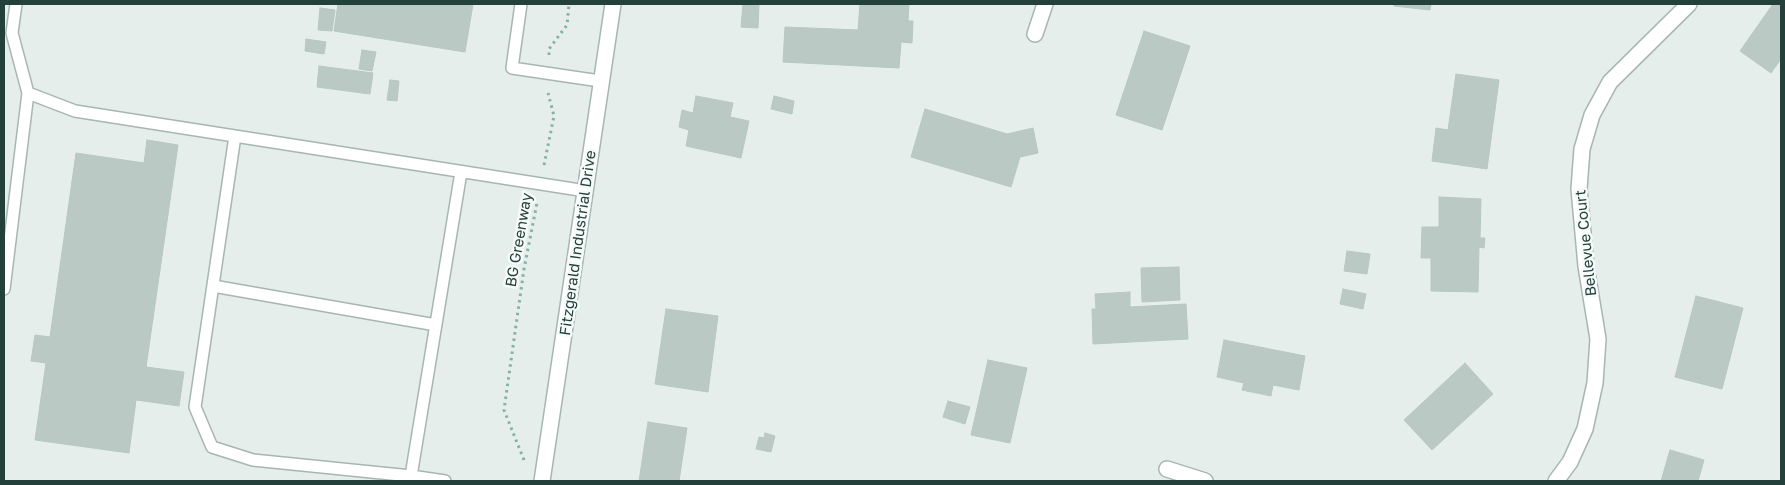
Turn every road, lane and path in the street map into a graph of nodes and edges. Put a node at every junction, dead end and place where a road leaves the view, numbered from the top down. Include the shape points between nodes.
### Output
1 (16, 4) edge
2 (521, 4) edge
3 (569, 4) edge
4 (612, 4) edge
5 (1046, 4) edge
6 (1689, 4) edge
7 (1035, 34) dead end
8 (548, 74) junction
9 (600, 81) junction
10 (28, 93) junction
11 (235, 136) junction
12 (461, 172) junction
13 (540, 184) junction
14 (586, 191) junction
15 (213, 286) junction
16 (4, 289) edge
17 (436, 325) junction
18 (527, 464) dead end
19 (1167, 469) dead end
20 (412, 476) junction
21 (445, 481) edge
22 (542, 481) edge
23 (1205, 481) edge
24 (1556, 481) edge

1 - 10 lane via 12,33
2 - 8 lane via 512,68
3 - 8 path, BG Greenway via 567,25 549,49
4 - 9 street, Fitzgerald Industrial Drive
5 - 7 street
6 - 24 street, Bellevue Court via 1610,82 1592,115 1582,149 1579,189 1586,266 1598,339 1595,383 1585,429 1570,462
8 - 9 lane
8 - 13 path, BG Greenway via 547,91 554,116
9 - 14 street, Fitzgerald Industrial Drive
10 - 11 lane via 75,111
10 - 16 lane
11 - 12 lane
11 - 15 lane
12 - 13 lane
12 - 17 lane
13 - 14 lane
13 - 18 path, BG Greenway via 524,268 504,410
14 - 22 street, Fitzgerald Industrial Drive
15 - 17 lane
15 - 20 lane via 195,407 212,447 253,460
17 - 20 lane
19 - 23 street
20 - 21 lane

